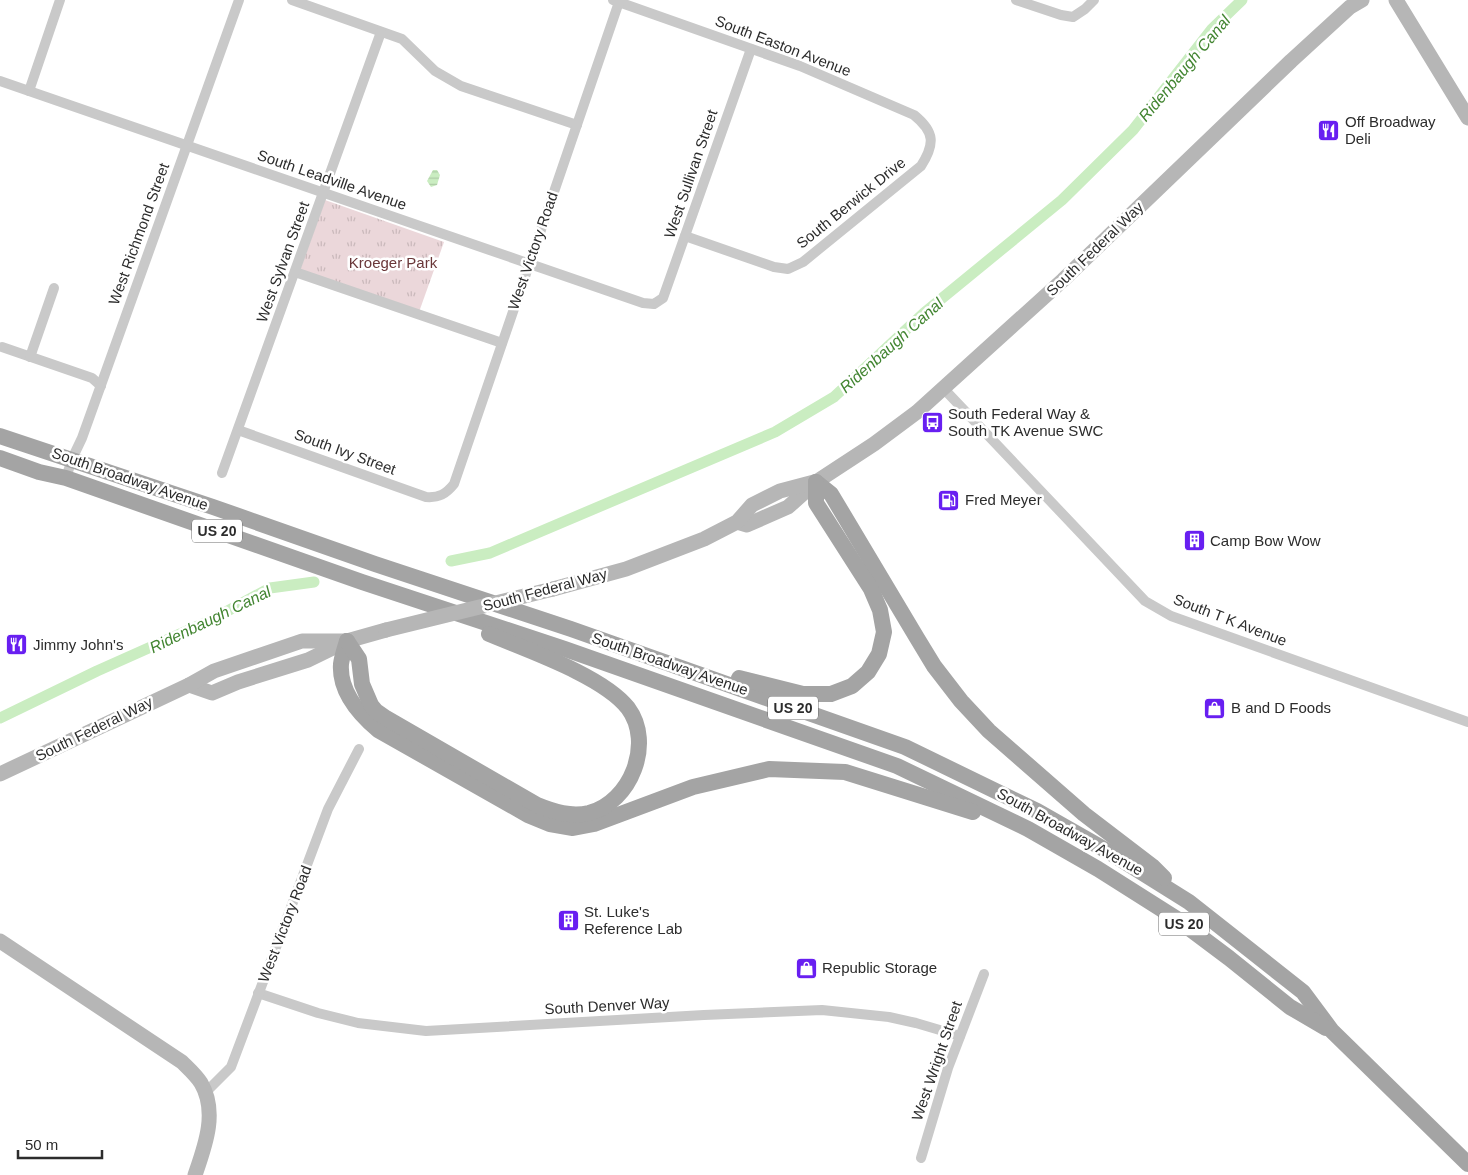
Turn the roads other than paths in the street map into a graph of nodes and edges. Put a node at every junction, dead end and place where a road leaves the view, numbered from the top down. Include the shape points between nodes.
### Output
1 (60, 0) edge
2 (239, 0) edge
3 (292, 0) edge
4 (328, 0) edge
5 (1016, 0) edge
6 (1094, 0) edge
7 (1362, 0) edge
8 (1396, 0) edge
9 (616, 1) edge
10 (324, 10) junction
11 (381, 32) junction
12 (751, 48) junction
13 (0, 81) edge
14 (29, 91) junction
15 (1468, 118) edge
16 (577, 125) junction
17 (932, 138) joint
18 (187, 146) junction
19 (323, 193) junction
20 (685, 236) junction
21 (529, 264) junction
22 (294, 272) junction
23 (54, 288) dead end
24 (654, 304) joint
25 (502, 344) junction
26 (2, 347) dead end
27 (30, 357) junction
28 (100, 386) junction
29 (944, 388) junction
30 (238, 430) junction
31 (0, 436) edge
32 (0, 458) edge
33 (72, 459) junction
34 (222, 473) dead end
35 (66, 478) junction
36 (816, 482) junction
37 (442, 496) joint
38 (405, 595) junction
39 (347, 641) junction
40 (679, 667) junction
41 (1468, 722) edge
42 (359, 749) dead end
43 (0, 774) edge
44 (1028, 828) junction
45 (1189, 902) junction
46 (0, 941) edge
47 (984, 974) dead end
48 (258, 993) junction
49 (1332, 1031) junction
50 (960, 1036) junction
51 (205, 1093) junction
52 (921, 1158) dead end
53 (1468, 1164) edge
54 (195, 1175) edge

1 - 14 street
2 - 18 street, West Richmond Street
3 - 10 street
4 - 10 street
5 - 6 street via 1073,17
7 - 29 main road, South Federal Way via 1350,7 1291,61 1063,280
8 - 15 main road
9 - 12 street, South Easton Avenue
9 - 16 street, West Victory Road
10 - 11 street
11 - 16 street via 402,39 435,71 460,86
11 - 19 street, West Sylvan Street
12 - 17 street, South Easton Avenue via 914,115 924,123
12 - 20 street, West Sullivan Street
13 - 14 street, South Leadville Avenue
14 - 18 street, South Leadville Avenue
16 - 21 street, West Victory Road
17 - 20 street, South Berwick Drive via 930,153 921,166 803,262 788,269
18 - 19 street, South Leadville Avenue
18 - 28 street, West Richmond Street
19 - 21 street, South Leadville Avenue
19 - 22 street, West Sylvan Street
20 - 24 street, West Sullivan Street via 663,298
21 - 24 street, South Leadville Avenue via 643,304
21 - 25 street, West Victory Road
22 - 25 street
22 - 30 street, West Sylvan Street
23 - 27 street
25 - 37 street, West Victory Road via 454,484
26 - 27 street
27 - 28 street via 92,378
28 - 33 street, West Richmond Street
29 - 36 main road, South Federal Way via 879,440
29 - 41 street, South T K Avenue via 1144,601 1171,616
30 - 34 street, West Sylvan Street
30 - 37 street, South Ivy Street via 426,497
31 - 33 main road, South Broadway Avenue / US 20
32 - 35 main road, South Broadway Avenue / US 20
33 - 35 street, West Richmond Street
33 - 40 main road, South Broadway Avenue / US 20
35 - 38 main road, South Broadway Avenue / US 20
36 - 39 main road, South Federal Way, bridge via 780,491 752,505 737,522 704,539 626,569
36 - 40 main road via 816,503 871,589 880,610 884,632 879,654 868,672 852,686 831,694 802,694 714,672
36 - 45 main road via 831,494 934,666 960,701 989,731 1084,814 1152,866
38 - 39 main road via 587,677 620,699 636,724 639,740 638,758 631,778 619,793 604,806 588,813 554,812 529,800 376,711 362,684 360,659
38 - 44 main road, South Broadway Avenue / US 20 via 897,766
39 - 43 main road, South Federal Way via 302,641 214,671
39 - 44 main road via 341,664 343,679 354,707 367,721 520,810 550,824 573,828 594,824 693,787 768,769 845,772
40 - 45 main road, South Broadway Avenue / US 20 via 905,747 1037,810
42 - 48 street, West Victory Road via 328,809
44 - 49 main road, South Broadway Avenue / US 20 via 1177,919 1290,1007
45 - 49 main road, South Broadway Avenue / US 20 via 1303,992
46 - 51 main road via 182,1062 200,1082
47 - 50 street, West Wright Street
48 - 50 street, South Denver Way via 358,1023 426,1031 822,1010 916,1023
48 - 51 street, West Victory Road via 231,1067
49 - 53 main road, South Broadway Avenue / US 20
50 - 52 street, West Wright Street
51 - 54 main road via 210,1121

